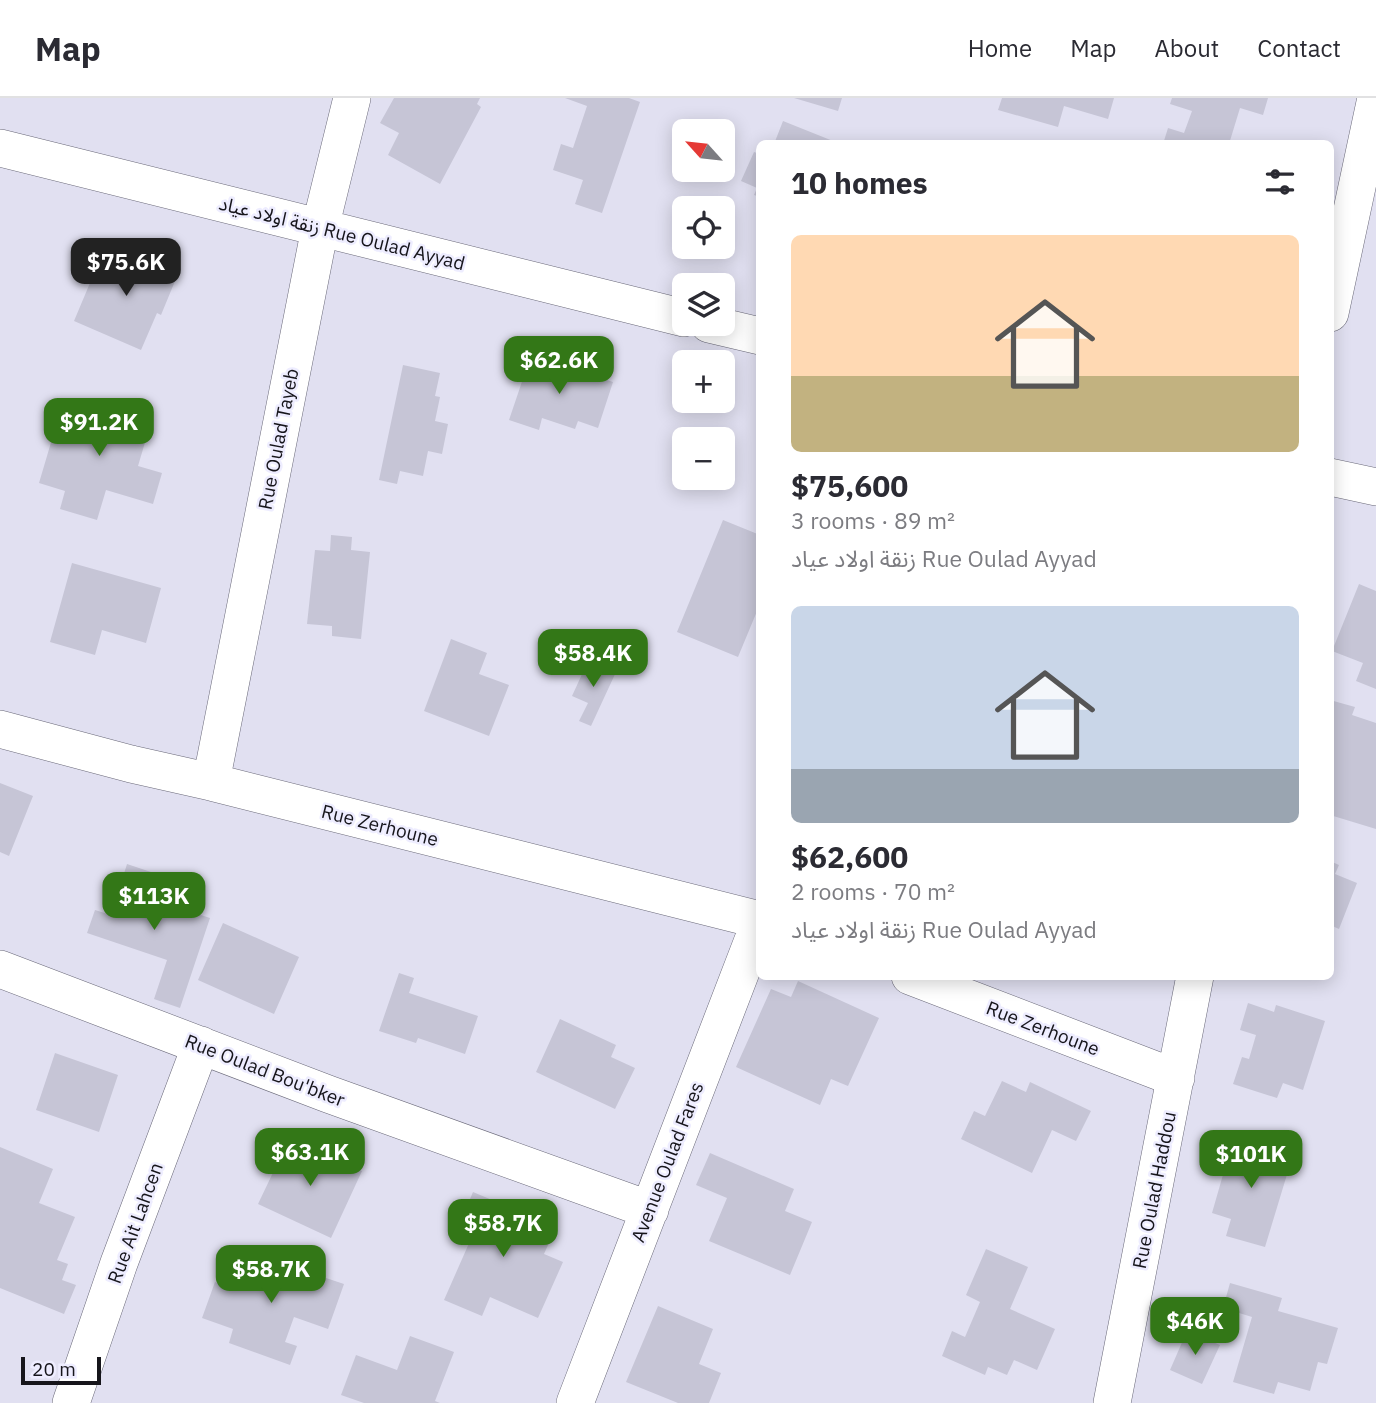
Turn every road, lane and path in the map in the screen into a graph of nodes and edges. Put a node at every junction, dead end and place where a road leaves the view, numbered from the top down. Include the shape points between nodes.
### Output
1 (352, 98) edge
2 (1376, 98) edge
3 (0, 148) edge
4 (320, 228) junction
5 (1334, 294) edge
6 (672, 315) edge
7 (735, 330) edge
8 (756, 335) edge
9 (1334, 478) edge
10 (1376, 487) edge
11 (0, 729) edge
12 (211, 782) junction
13 (756, 920) edge
14 (756, 932) edge
15 (0, 969) edge
16 (921, 980) edge
17 (1194, 980) edge
18 (201, 1045) junction
19 (1177, 1078) junction
20 (650, 1210) junction
21 (71, 1403) edge
22 (575, 1403) edge
23 (1112, 1403) edge

1 - 4 street, Rue Oulad Tayeb
2 - 5 street
3 - 4 street, زنقة اولاد عياد Rue Oulad Ayyad
4 - 6 street, زنقة اولاد عياد Rue Oulad Ayyad
4 - 12 street, Rue Oulad Tayeb
7 - 8 street
9 - 10 street
11 - 12 street, Rue Zerhoune
12 - 13 street, Rue Zerhoune
14 - 20 street, Avenue Oulad Fares
15 - 18 street, Rue Oulad Bou'bker
16 - 19 street, Rue Zerhoune
17 - 19 street, Rue Oulad Haddou
18 - 20 street, Rue Oulad Bou'bker
18 - 21 street, Rue Ait Lahcen
19 - 23 street, Rue Oulad Haddou
20 - 22 street, Avenue Oulad Fares

